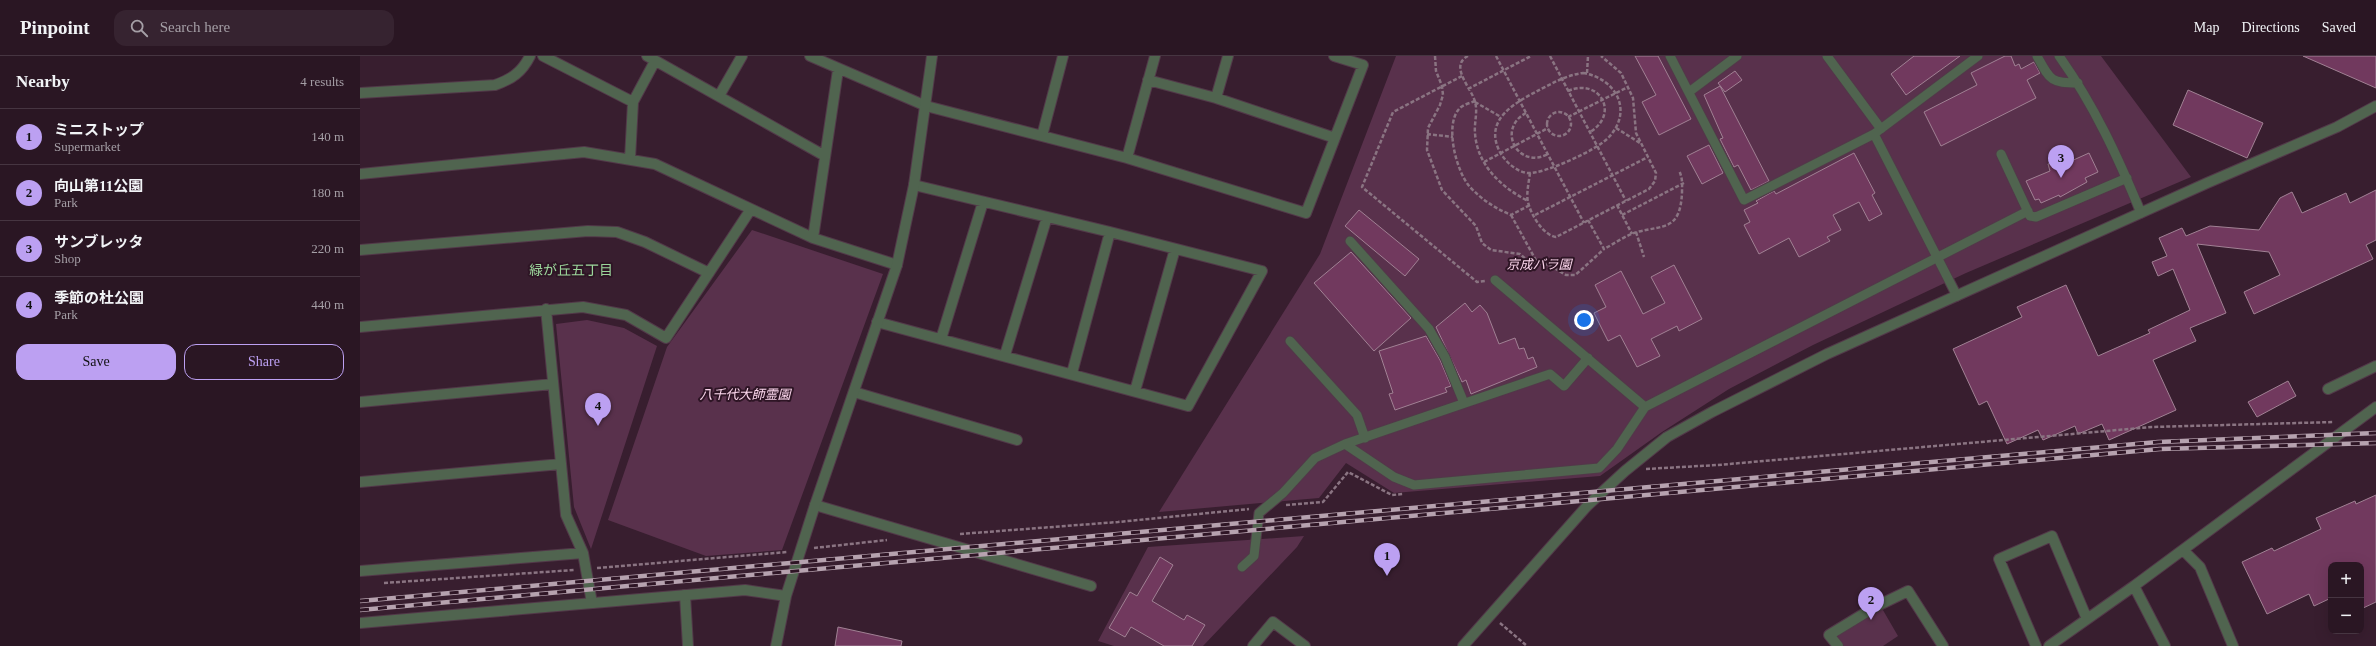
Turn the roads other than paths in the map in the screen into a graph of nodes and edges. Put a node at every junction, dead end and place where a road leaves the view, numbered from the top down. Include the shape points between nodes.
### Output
1 (530, 56) edge
2 (543, 56) edge
3 (742, 56) edge
4 (810, 56) edge
5 (932, 56) edge
6 (1063, 56) edge
7 (1155, 56) edge
8 (1228, 56) edge
9 (1334, 56) edge
10 (1670, 56) edge
11 (1737, 56) edge
12 (1827, 56) edge
13 (1978, 56) edge
14 (2037, 56) edge
15 (2059, 56) edge
16 (651, 58) edge
17 (838, 70) junction
18 (1148, 80) junction
19 (2078, 83) junction
20 (1689, 92) junction
21 (360, 93) edge
22 (719, 96) junction
23 (1216, 98) junction
24 (633, 102) junction
25 (926, 106) junction
26 (2376, 106) edge
27 (1878, 132) junction
28 (1042, 136) junction
29 (1335, 138) junction
30 (2001, 154) dead end
31 (825, 156) junction
32 (630, 158) junction
33 (1126, 158) junction
34 (360, 174) edge
35 (2127, 178) junction
36 (914, 185) junction
37 (983, 202) junction
38 (751, 209) junction
39 (2028, 211) junction
40 (2141, 213) junction
41 (1047, 217) junction
42 (1110, 232) junction
43 (813, 238) junction
44 (1350, 241) dead end
45 (1175, 248) junction
46 (360, 250) edge
47 (1937, 256) junction
48 (897, 265) junction
49 (709, 273) junction
50 (1495, 280) road end
51 (1957, 296) junction
52 (546, 309) junction
53 (877, 322) junction
54 (360, 326) edge
55 (941, 338) junction
56 (1290, 341) dead end
57 (1005, 355) junction
58 (1588, 358) junction
59 (2376, 366) edge
60 (1072, 373) junction
61 (553, 384) junction
62 (2328, 389) dead end
63 (1135, 391) junction
64 (854, 392) junction
65 (360, 402) edge
66 (1464, 403) junction
67 (1645, 407) junction
68 (2376, 407) edge
69 (1365, 438) junction
70 (1017, 440) dead end
71 (1345, 444) junction
72 (561, 464) junction
73 (360, 482) edge
74 (815, 505) junction
75 (2183, 550) junction
76 (583, 552) junction
77 (1242, 567) dead end
78 (360, 571) edge
79 (1091, 586) dead end
80 (2134, 586) junction
81 (685, 595) junction
82 (786, 596) junction
83 (592, 603) junction
84 (2087, 619) junction
85 (360, 623) edge
86 (688, 646) edge
87 (776, 646) edge
88 (1253, 646) edge
89 (1305, 646) edge
90 (1463, 646) edge
91 (1838, 646) edge
92 (1943, 646) edge
93 (2036, 646) edge
94 (2049, 646) edge
95 (2165, 646) edge
96 (2233, 646) edge

1 - 21 street via 525,66 511,80 495,85
2 - 24 street
3 - 22 street
4 - 17 street
5 - 25 street
6 - 28 street
7 - 18 street
8 - 23 street
9 - 29 street via 1363,65
10 - 20 lane
11 - 20 lane
12 - 27 lane
13 - 27 lane
14 - 19 lane via 2053,81
15 - 19 lane
16 - 22 street
16 - 24 street
17 - 25 street
17 - 31 street
18 - 23 street
18 - 33 street
19 - 35 lane via 2114,146
20 - 27 lane via 1744,200
22 - 31 street
23 - 29 street
24 - 32 street
25 - 28 street
25 - 36 street
26 - 40 street via 2336,127
27 - 47 lane
28 - 33 street
29 - 33 street via 1306,212
30 - 39 lane
31 - 43 street
32 - 34 street via 584,152
32 - 38 street via 655,164
35 - 39 lane via 2036,217 2030,216
35 - 40 lane
36 - 37 street
36 - 48 street
37 - 41 street
37 - 55 street
38 - 43 street
38 - 49 street
39 - 47 lane
40 - 51 street
41 - 42 street
41 - 57 street
42 - 45 street
42 - 60 street
43 - 48 street
44 - 66 lane via 1429,329 1445,357
45 - 63 street
45 - 63 street via 1262,271 1188,406
46 - 49 street via 588,230 617,232 645,242
47 - 51 lane
47 - 67 lane
48 - 53 street
49 - 52 street via 666,338 626,315 583,307
50 - 58 lane
51 - 90 street via 1827,354 1667,437 1625,470 1587,506
52 - 54 street
52 - 61 street
53 - 55 street
53 - 64 street
55 - 57 street
56 - 69 lane via 1357,415
57 - 60 street
58 - 66 lane via 1564,386 1550,374
58 - 67 lane
59 - 62 street
60 - 63 street
61 - 65 street
61 - 72 street
64 - 70 street
64 - 74 street
66 - 69 lane
67 - 71 lane via 1617,449 1599,468 1414,485 1394,477
68 - 75 street
69 - 71 lane
71 - 77 lane via 1315,458 1283,493 1259,512 1254,556
72 - 73 street
72 - 76 street via 566,515
74 - 79 street
74 - 82 street
75 - 80 street
75 - 96 street via 2200,567
76 - 78 street
76 - 83 street
80 - 84 street
80 - 95 street
81 - 82 street via 745,590
81 - 83 street
81 - 86 street
82 - 87 street
83 - 85 street
84 - 93 street via 2052,536 1999,559
84 - 94 street
88 - 89 street via 1273,622
91 - 92 street via 1829,635 1908,590

